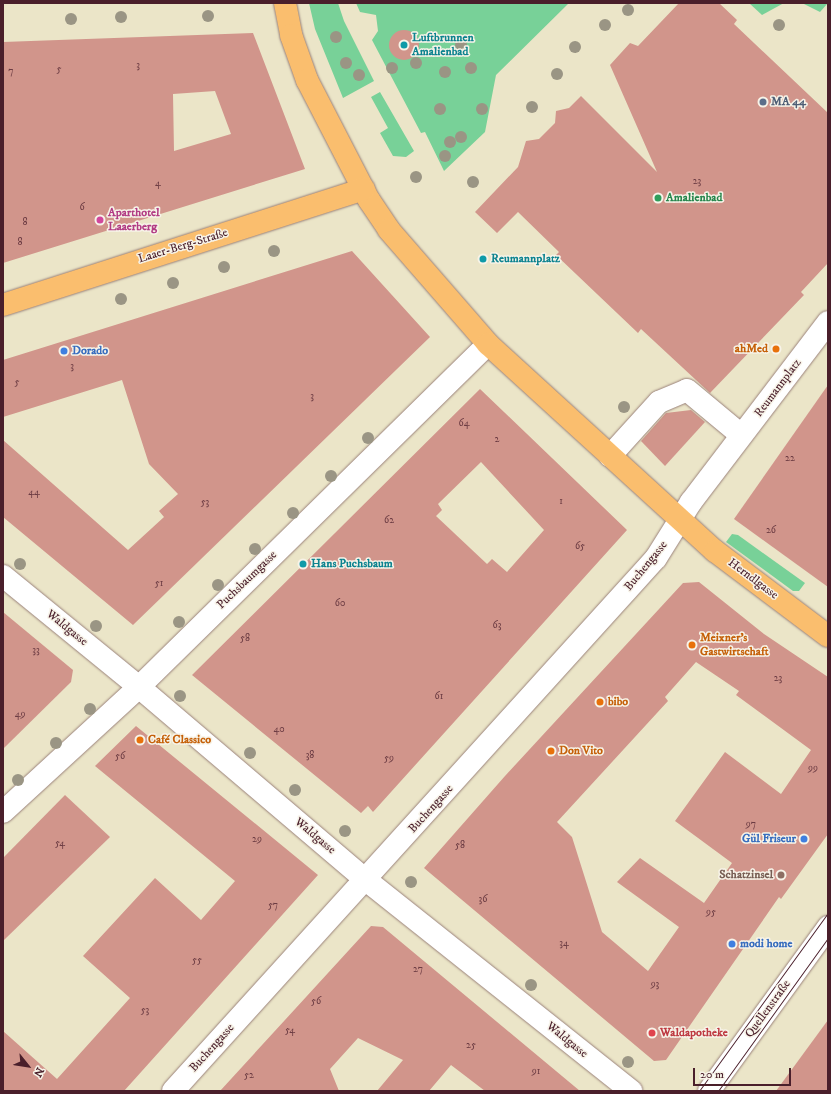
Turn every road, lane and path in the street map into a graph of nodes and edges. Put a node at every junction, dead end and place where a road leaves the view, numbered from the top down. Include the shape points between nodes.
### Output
1 (285, 3) edge
2 (364, 189) junction
3 (3, 305) edge
4 (828, 322) edge
5 (488, 344) junction
6 (741, 435) junction
7 (610, 456) junction
8 (680, 520) junction
9 (3, 576) edge
10 (828, 636) edge
11 (139, 687) junction
12 (3, 812) edge
13 (366, 880) junction
14 (828, 927) edge
15 (173, 1091) edge
16 (631, 1091) edge
17 (709, 1091) edge

1 - 2 main road via 291,35 307,80
2 - 3 main road, Laaer-Berg-Straße
2 - 5 main road via 389,230
4 - 6 street, Reumannplatz
5 - 7 main road
5 - 11 street, Puchsbaumgasse
6 - 7 street via 687,390 659,402
6 - 8 street, Reumannplatz
7 - 8 main road
8 - 10 main road, Herndlgasse via 715,551
8 - 13 street, Buchengasse via 656,558
9 - 11 street, Waldgasse
11 - 12 street, Puchsbaumgasse
11 - 13 street, Waldgasse
13 - 15 street, Buchengasse
13 - 16 street, Waldgasse
14 - 17 street, Quellenstraße

